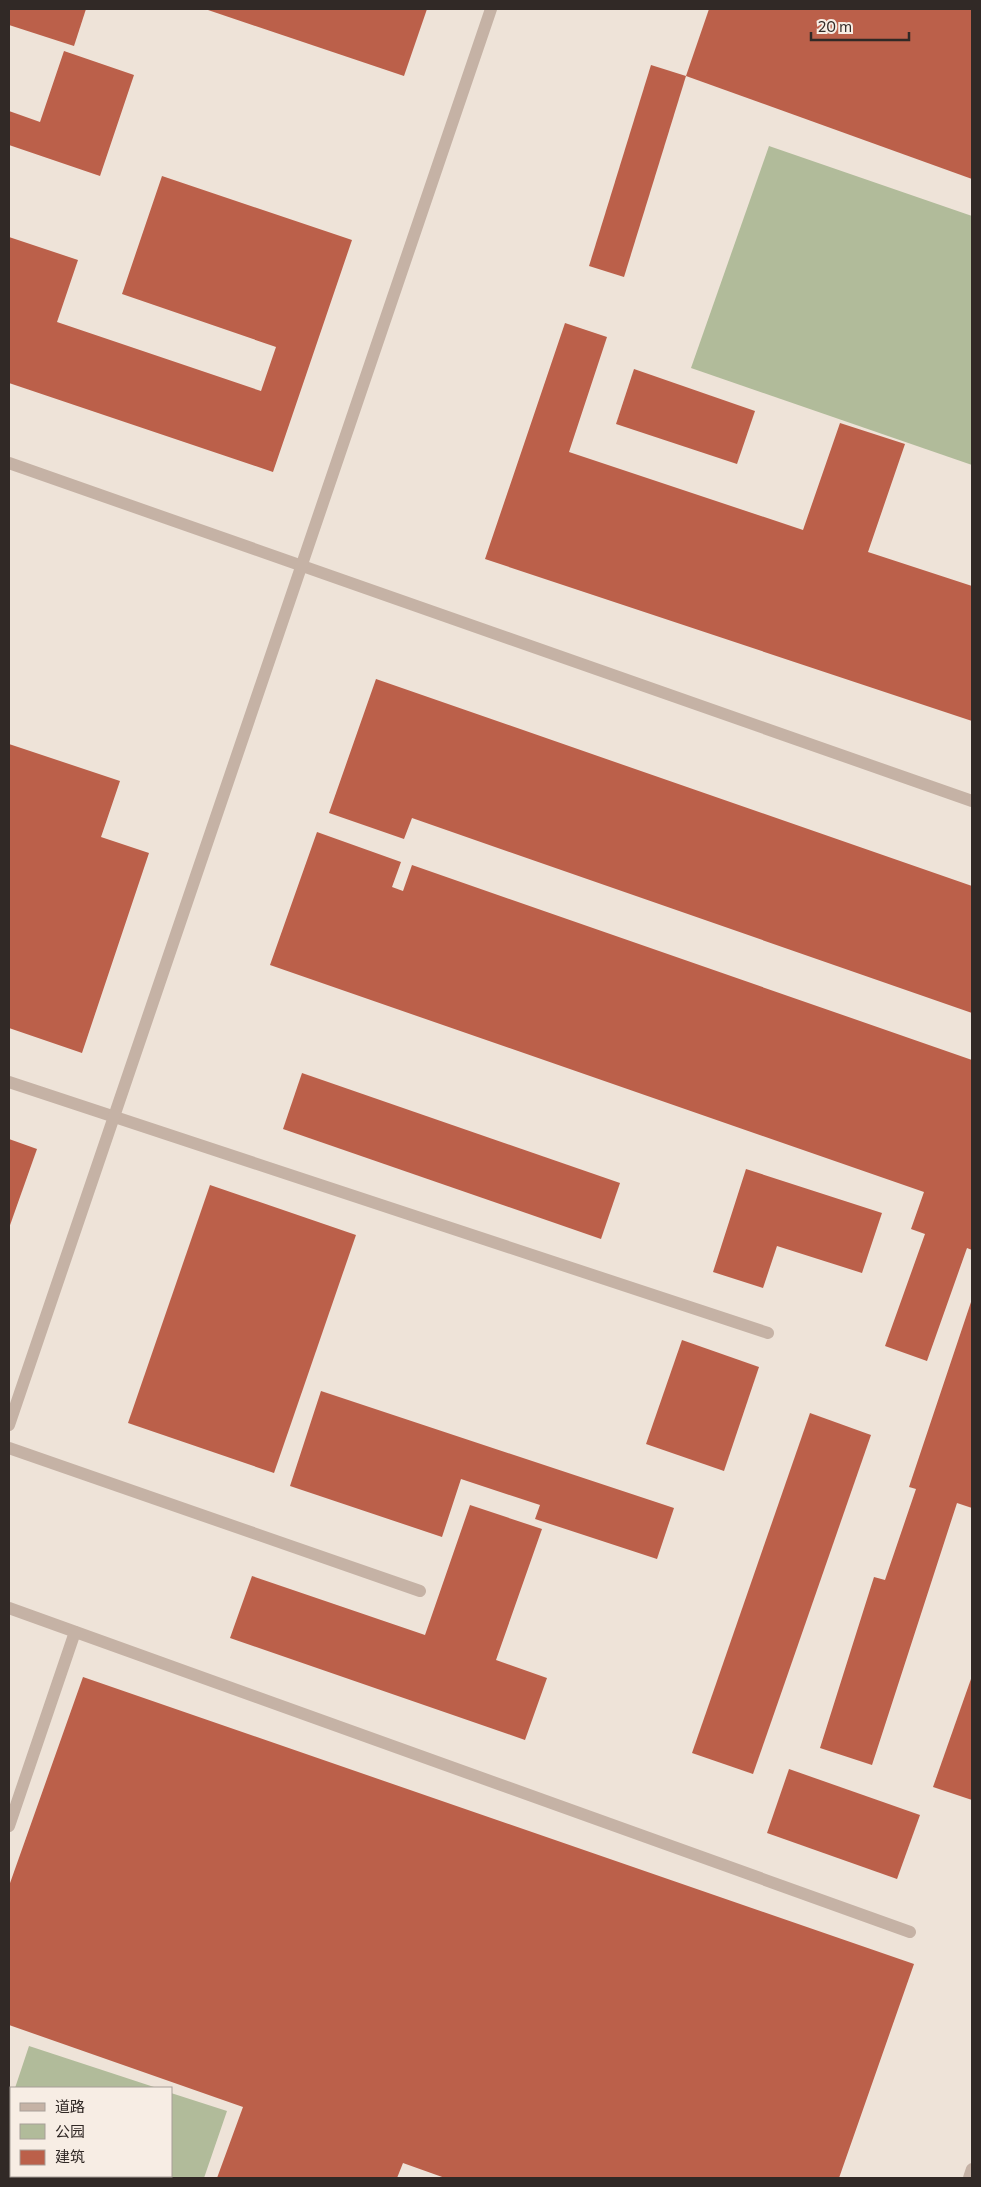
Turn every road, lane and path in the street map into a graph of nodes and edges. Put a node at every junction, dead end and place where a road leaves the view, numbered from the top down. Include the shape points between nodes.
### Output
1 (491, 9) edge
2 (9, 463) edge
3 (301, 566) junction
4 (972, 802) edge
5 (9, 1082) edge
6 (114, 1117) junction
7 (768, 1333) dead end
8 (9, 1425) edge
9 (9, 1448) edge
10 (420, 1591) dead end
11 (9, 1608) edge
12 (75, 1632) junction
13 (9, 1826) edge
14 (910, 1932) dead end

1 - 3 lane
2 - 3 lane
3 - 4 lane
3 - 6 lane
5 - 6 lane
6 - 7 lane
6 - 8 lane
9 - 10 lane
11 - 12 lane
12 - 13 lane
12 - 14 lane

